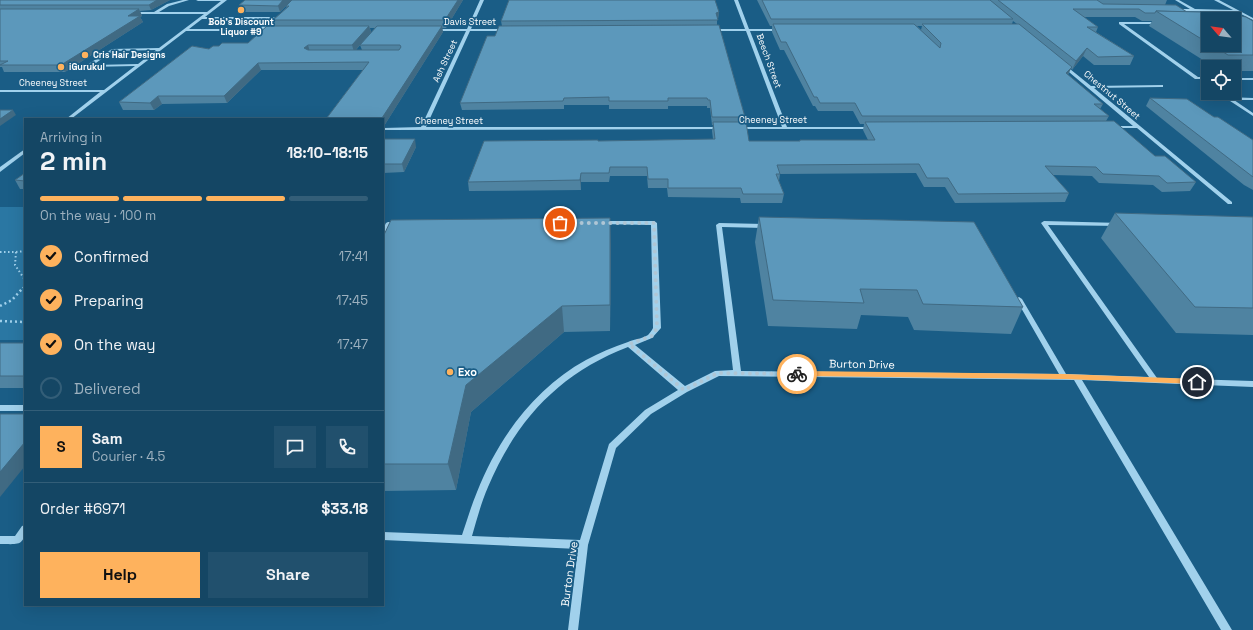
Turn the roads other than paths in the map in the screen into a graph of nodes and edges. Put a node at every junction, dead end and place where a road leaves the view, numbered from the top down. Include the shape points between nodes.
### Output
1 (187, 0) edge
2 (198, 0) edge
3 (224, 0) edge
4 (482, 0) edge
5 (736, 0) edge
6 (1176, 0) edge
7 (1216, 0) edge
8 (1170, 10) edge
9 (1194, 10) junction
10 (1238, 11) junction
11 (124, 13) edge
12 (155, 13) junction
13 (208, 13) junction
14 (201, 18) junction
15 (1253, 19) edge
16 (1164, 23) edge
17 (184, 30) junction
18 (260, 30) junction
19 (276, 30) edge
20 (428, 30) edge
21 (468, 30) junction
22 (516, 30) edge
23 (704, 30) edge
24 (748, 30) junction
25 (789, 30) edge
26 (160, 49) junction
27 (1059, 62) edge
28 (138, 65) junction
29 (1201, 78) edge
30 (1241, 79) edge
31 (1253, 79) edge
32 (1161, 86) dead end
33 (1090, 87) junction
34 (105, 90) junction
35 (0, 91) edge
36 (1253, 99) edge
37 (1253, 115) edge
38 (69, 118) edge
39 (1106, 127) edge
40 (1138, 127) junction
41 (728, 128) edge
42 (736, 128) edge
43 (785, 128) junction
44 (877, 128) edge
45 (384, 129) edge
46 (423, 129) junction
47 (24, 152) edge
48 (0, 170) edge
49 (1230, 203) dead end
50 (591, 223) edge
51 (404, 224) edge
52 (1129, 224) edge
53 (774, 226) edge
54 (384, 234) edge
55 (1015, 294) edge
56 (629, 344) junction
57 (737, 373) junction
58 (1064, 377) junction
59 (1076, 377) junction
60 (1155, 380) junction
61 (1253, 384) edge
62 (684, 390) junction
63 (0, 408) edge
64 (24, 408) edge
65 (24, 530) edge
66 (384, 536) edge
67 (0, 540) edge
68 (466, 540) junction
69 (583, 545) junction
70 (573, 630) edge
71 (1227, 630) edge

1 - 12 street via 168,5
2 - 3 street
3 - 13 street
4 - 21 street, Ash Street
5 - 24 street, Beech Street
6 - 9 street
7 - 10 street
8 - 9 street
9 - 10 street
10 - 15 street
11 - 12 street
12 - 13 street
13 - 14 street
14 - 17 street
14 - 18 street via 277,17
16 - 29 street via 1120,23 1197,78
17 - 18 street
17 - 26 street
18 - 19 street
20 - 21 street, Davis Street
21 - 22 street, Davis Street
21 - 46 street, Ash Street
23 - 24 street
24 - 25 street
24 - 43 street, Beech Street
26 - 28 street
26 - 28 street via 112,50 88,66
27 - 33 street, Chestnut Street
28 - 34 street
30 - 31 street
32 - 33 street
33 - 40 street, Chestnut Street
34 - 35 street, Cheeney Street
34 - 38 street
36 - 37 street via 1229,98
39 - 40 street
40 - 49 street, Chestnut Street
41 - 46 street, Cheeney Street
42 - 43 street, Cheeney Street
43 - 44 street, Cheeney Street
45 - 46 street, Cheeney Street
47 - 48 street
50 - 56 street via 654,223 657,328 652,336
51 - 54 street via 388,224
52 - 60 street via 1044,223
53 - 57 street via 719,226
55 - 58 street
56 - 62 street
56 - 68 street via 588,361 564,376 540,397 502,450 488,476
57 - 58 street, Burton Drive
57 - 62 street, Burton Drive via 718,373
58 - 59 street, Burton Drive
59 - 60 street, Burton Drive
59 - 71 street
60 - 61 street, Burton Drive
62 - 69 street, Burton Drive via 648,412 612,446
63 - 64 street
65 - 67 street via 17,540
66 - 68 street
68 - 69 street
69 - 70 street, Burton Drive

